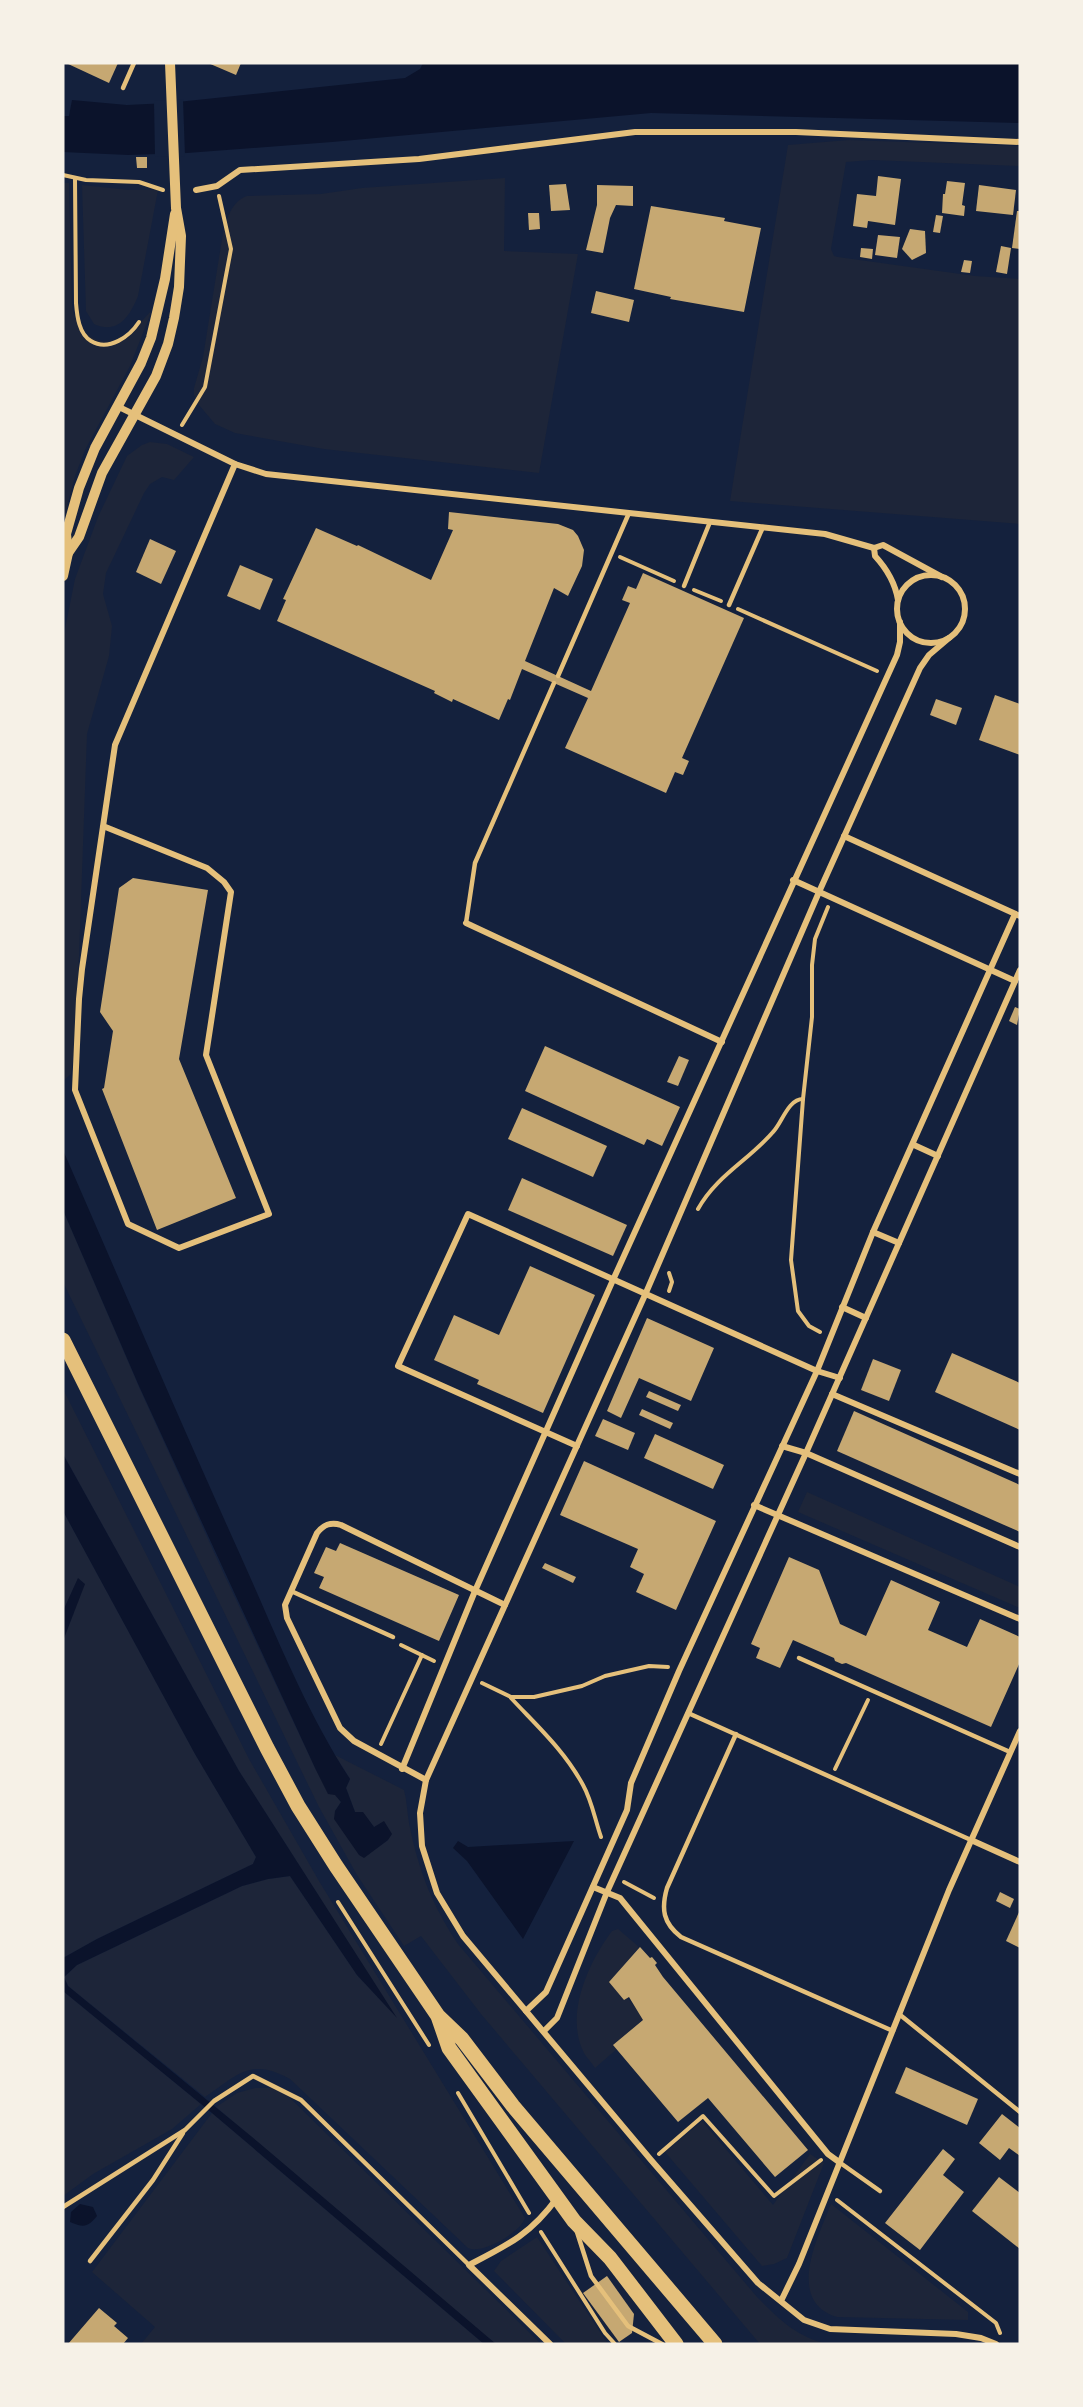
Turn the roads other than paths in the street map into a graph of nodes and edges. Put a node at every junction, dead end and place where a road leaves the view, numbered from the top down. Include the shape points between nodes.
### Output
1 (134, 63) edge
2 (170, 66) edge
3 (123, 88) dead end
4 (1020, 142) edge
5 (195, 190) road end
6 (176, 208) junction
7 (117, 406) junction
8 (134, 414) junction
9 (235, 464) junction
10 (629, 513) junction
11 (710, 522) junction
12 (763, 527) junction
13 (874, 548) junction
14 (68, 553) junction
15 (63, 576) edge
16 (942, 577) junction
17 (684, 586) dead end
18 (898, 603) junction
19 (729, 605) dead end
20 (900, 622) junction
21 (949, 638) junction
22 (558, 676) dead end
23 (554, 683) dead end
24 (103, 826) junction
25 (844, 836) junction
26 (793, 880) junction
27 (819, 892) junction
28 (1018, 915) edge
29 (466, 923) joint
30 (990, 970) junction
31 (1020, 970) edge
32 (1015, 981) junction
33 (722, 1042) junction
34 (914, 1145) junction
35 (938, 1156) junction
36 (873, 1232) junction
37 (899, 1243) junction
38 (613, 1280) junction
39 (645, 1295) junction
40 (842, 1307) junction
41 (866, 1318) junction
42 (63, 1340) edge
43 (817, 1371) junction
44 (840, 1378) junction
45 (832, 1394) junction
46 (546, 1432) junction
47 (577, 1446) junction
48 (782, 1446) junction
49 (806, 1453) junction
50 (1020, 1474) edge
51 (754, 1505) junction
52 (776, 1515) junction
53 (1020, 1547) edge
54 (291, 1591) junction
55 (475, 1591) junction
56 (506, 1605) junction
57 (1020, 1619) edge
58 (393, 1637) road end
59 (799, 1658) dead end
60 (688, 1713) junction
61 (1020, 1731) edge
62 (736, 1734) junction
63 (1010, 1752) junction
64 (402, 1769) junction
65 (426, 1780) junction
66 (971, 1840) junction
67 (1020, 1862) edge
68 (593, 1887) junction
69 (607, 1892) junction
70 (526, 2011) junction
71 (899, 2014) junction
72 (438, 2016) junction
73 (544, 2031) junction
74 (893, 2031) junction
75 (1020, 2112) edge
76 (185, 2130) junction
77 (839, 2162) junction
78 (880, 2191) dead end
79 (558, 2198) junction
80 (63, 2207) edge
81 (574, 2221) junction
82 (90, 2261) dead end
83 (469, 2265) junction
84 (781, 2301) junction
85 (550, 2344) edge
86 (662, 2344) edge
87 (676, 2344) edge
88 (715, 2344) edge
89 (996, 2344) edge

1 - 3 lane
2 - 6 street
4 - 5 street via 796,132 635,132 419,159 240,170 217,186
6 - 7 street via 151,338
6 - 8 street via 181,236 174,318 156,376
7 - 8 street
7 - 14 street via 79,488 66,534
8 - 9 street
8 - 14 street via 102,473 79,537
9 - 10 street via 266,474
9 - 24 street via 115,745
10 - 11 street
10 - 22 lane
11 - 12 street
11 - 17 lane
12 - 13 street via 825,534
12 - 19 lane
13 - 16 street via 883,545
13 - 18 street via 875,556 893,582
14 - 15 street
16 - 18 street via 923,576 914,580
16 - 21 street via 957,588 965,606 962,624
18 - 20 street
20 - 21 street via 912,637 921,641
20 - 26 street via 897,655
21 - 25 street via 920,668
23 - 29 lane via 475,863
24 - 24 street via 207,868 231,892 206,1055 269,1214 179,1248 128,1224 75,1090 79,999
25 - 27 street
25 - 28 street
26 - 27 street
26 - 33 street
27 - 30 street
27 - 39 street
28 - 30 street
29 - 33 street
30 - 32 street
30 - 34 street
31 - 32 street
32 - 35 street
33 - 38 street
34 - 35 street
34 - 36 street
35 - 37 street
36 - 37 street
36 - 40 street
37 - 41 street
38 - 39 street
38 - 46 street
38 - 46 street via 468,1214 398,1366
39 - 43 street
39 - 47 street
40 - 41 street
40 - 43 street
41 - 44 street
42 - 72 main road via 298,1806
43 - 44 street
43 - 48 street
44 - 45 street
45 - 49 street
45 - 50 street
46 - 47 street
46 - 55 street
47 - 56 street
48 - 49 street
48 - 51 street
49 - 52 street
49 - 53 street
51 - 52 street
51 - 68 street via 679,1671 632,1783 627,1810
52 - 57 street
52 - 60 street
54 - 55 street via 316,1533 330,1523
54 - 58 lane
54 - 64 street via 285,1605 287,1618 340,1728 346,1736
55 - 56 street
55 - 64 street
56 - 65 street
59 - 63 lane
60 - 62 lane
60 - 69 street
61 - 63 street
62 - 66 lane
62 - 74 lane via 667,1888 663,1903 667,1923 681,1936
63 - 66 street
64 - 65 street
65 - 70 street via 420,1814 422,1846 437,1893 463,1936
66 - 67 street
66 - 71 street
68 - 69 street
68 - 70 street via 546,1992
69 - 73 street via 557,2018
69 - 77 street via 620,1898 828,2154
70 - 73 street
71 - 74 street
71 - 75 lane
72 - 79 main road via 449,2048
72 - 88 main road via 462,2039 513,2106
73 - 84 street via 758,2283
74 - 77 street
76 - 80 lane
76 - 82 lane via 153,2180
76 - 83 lane via 214,2101 253,2076 301,2100
77 - 78 lane
77 - 84 street
79 - 81 main road
79 - 83 street via 536,2225
81 - 86 lane via 591,2276 628,2325
81 - 87 main road via 610,2258
83 - 85 street
84 - 89 street via 804,2320 830,2329 956,2334

